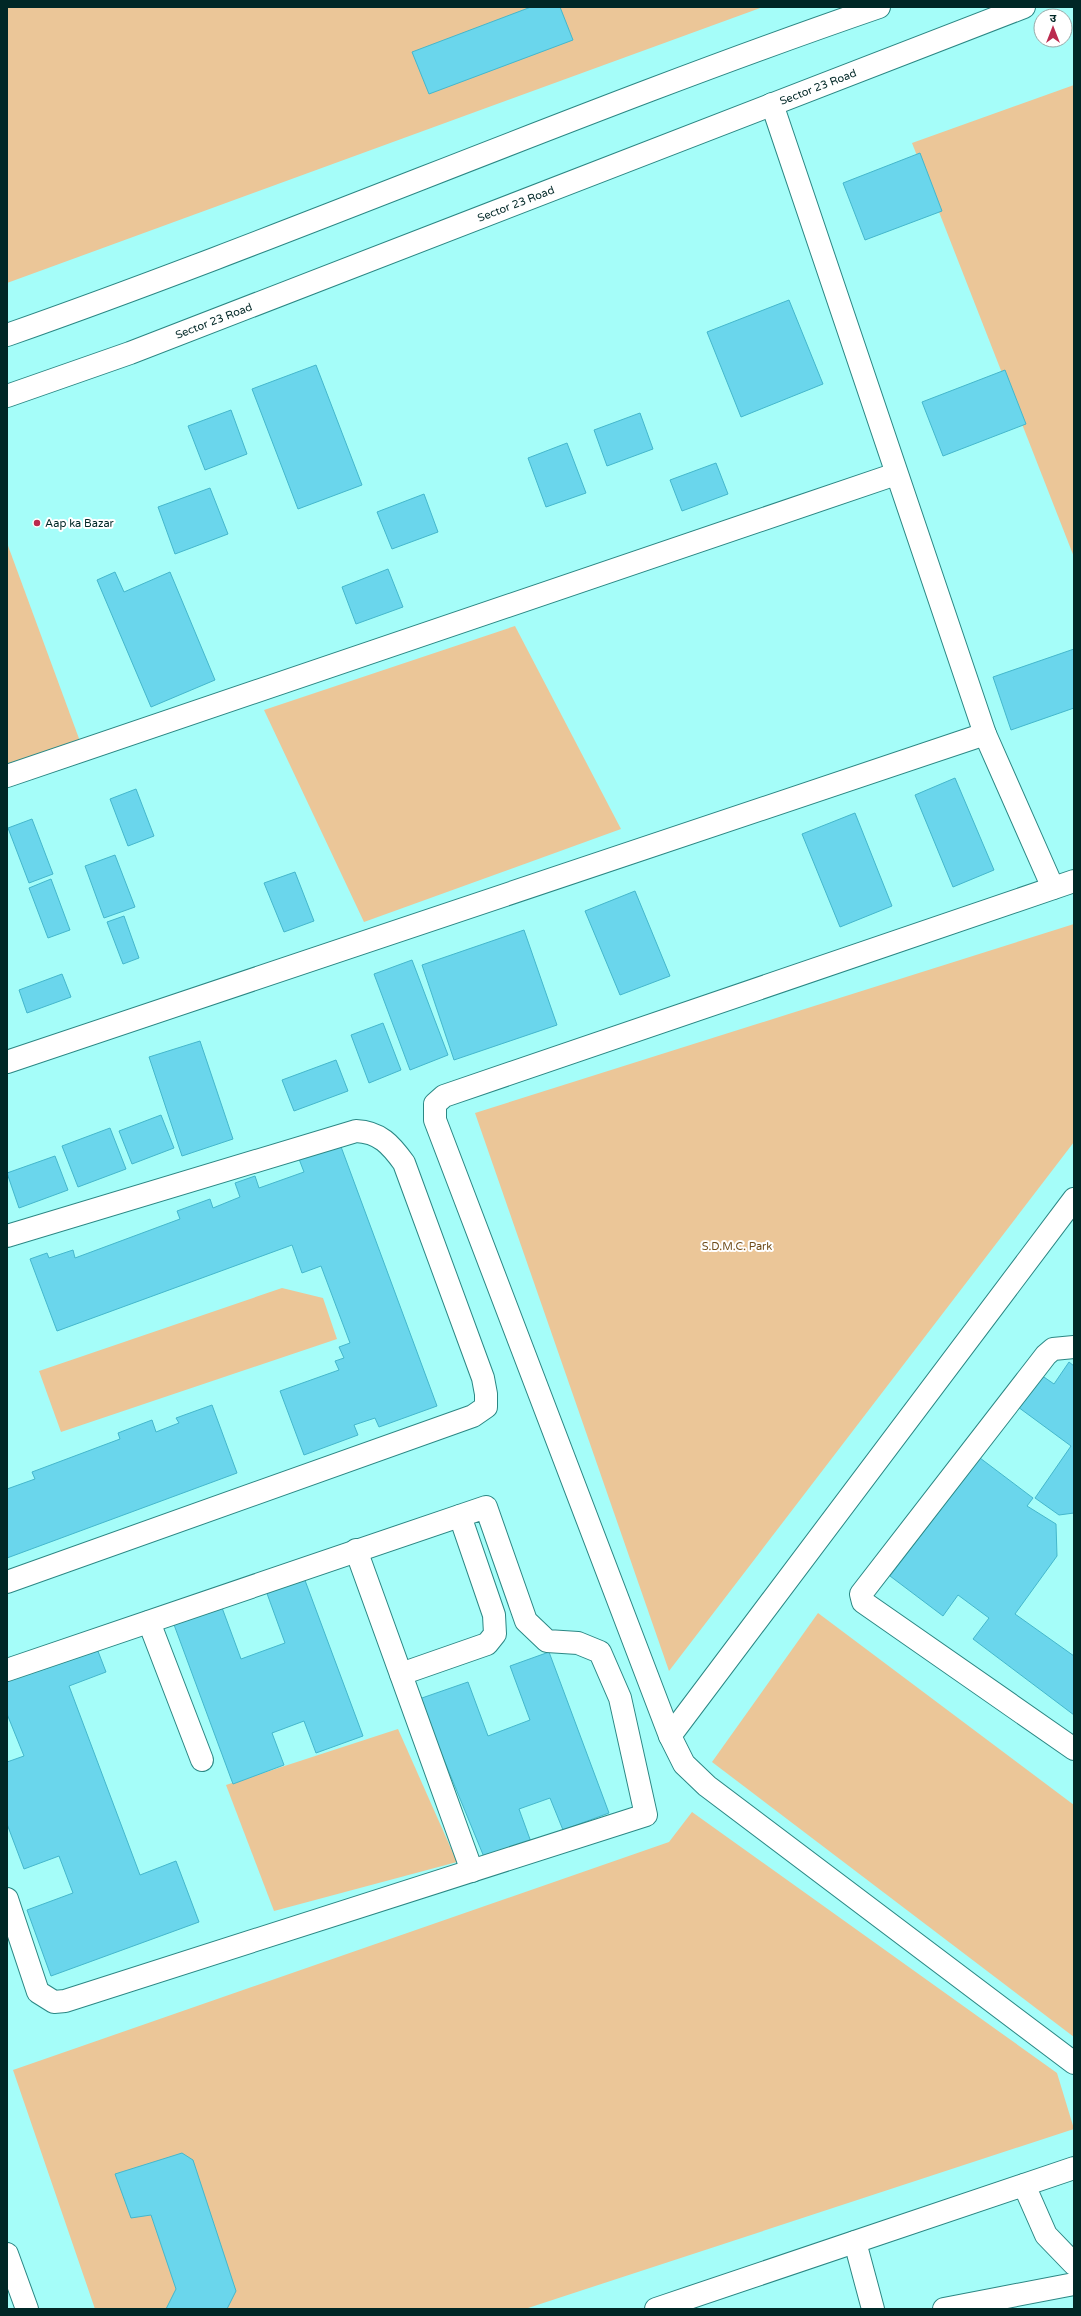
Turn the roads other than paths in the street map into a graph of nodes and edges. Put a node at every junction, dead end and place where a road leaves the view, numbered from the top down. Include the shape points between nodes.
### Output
1 (879, 7) edge
2 (1024, 7) edge
3 (772, 104) junction
4 (7, 336) edge
5 (7, 396) edge
6 (896, 474) junction
7 (985, 734) junction
8 (7, 776) edge
9 (1074, 881) edge
10 (1053, 888) junction
11 (7, 1062) edge
12 (1074, 1199) edge
13 (7, 1236) edge
14 (1074, 1347) edge
15 (460, 1516) junction
16 (356, 1550) junction
17 (7, 1582) edge
18 (149, 1622) junction
19 (7, 1670) edge
20 (401, 1674) junction
21 (670, 1736) junction
22 (1074, 1749) edge
23 (202, 1760) dead end
24 (472, 1871) junction
25 (7, 1899) edge
26 (1074, 2064) edge
27 (1074, 2168) edge
28 (1024, 2185) junction
29 (855, 2242) junction
30 (7, 2254) edge
31 (1074, 2264) edge
32 (1074, 2284) edge
33 (27, 2309) edge
34 (656, 2309) edge
35 (873, 2309) edge
36 (944, 2309) edge

1 - 4 street via 751,51
2 - 3 street, Sector 23 Road
3 - 5 street, Sector 23 Road via 138,351
3 - 6 street
6 - 7 street
6 - 8 street
7 - 10 street
7 - 11 street
9 - 10 street
10 - 21 street via 444,1096 435,1104 435,1120
12 - 21 street
13 - 17 street via 356,1131 375,1134 391,1145 404,1163 483,1378 486,1394 486,1407 473,1416
14 - 22 street via 1053,1348 1046,1355 861,1594 863,1602
15 - 16 street
15 - 20 street via 494,1615 495,1634 487,1644
15 - 24 street via 486,1507 526,1621 547,1641 578,1643 600,1652 620,1698 646,1815
16 - 18 street
16 - 20 street
18 - 19 street
18 - 23 street
20 - 24 street
21 - 26 street via 684,1764 707,1786
24 - 25 street via 65,2001 54,2002 38,1992
27 - 28 street
28 - 29 street
28 - 31 street via 1046,2235
29 - 34 street
29 - 35 street
30 - 33 street
32 - 36 street

